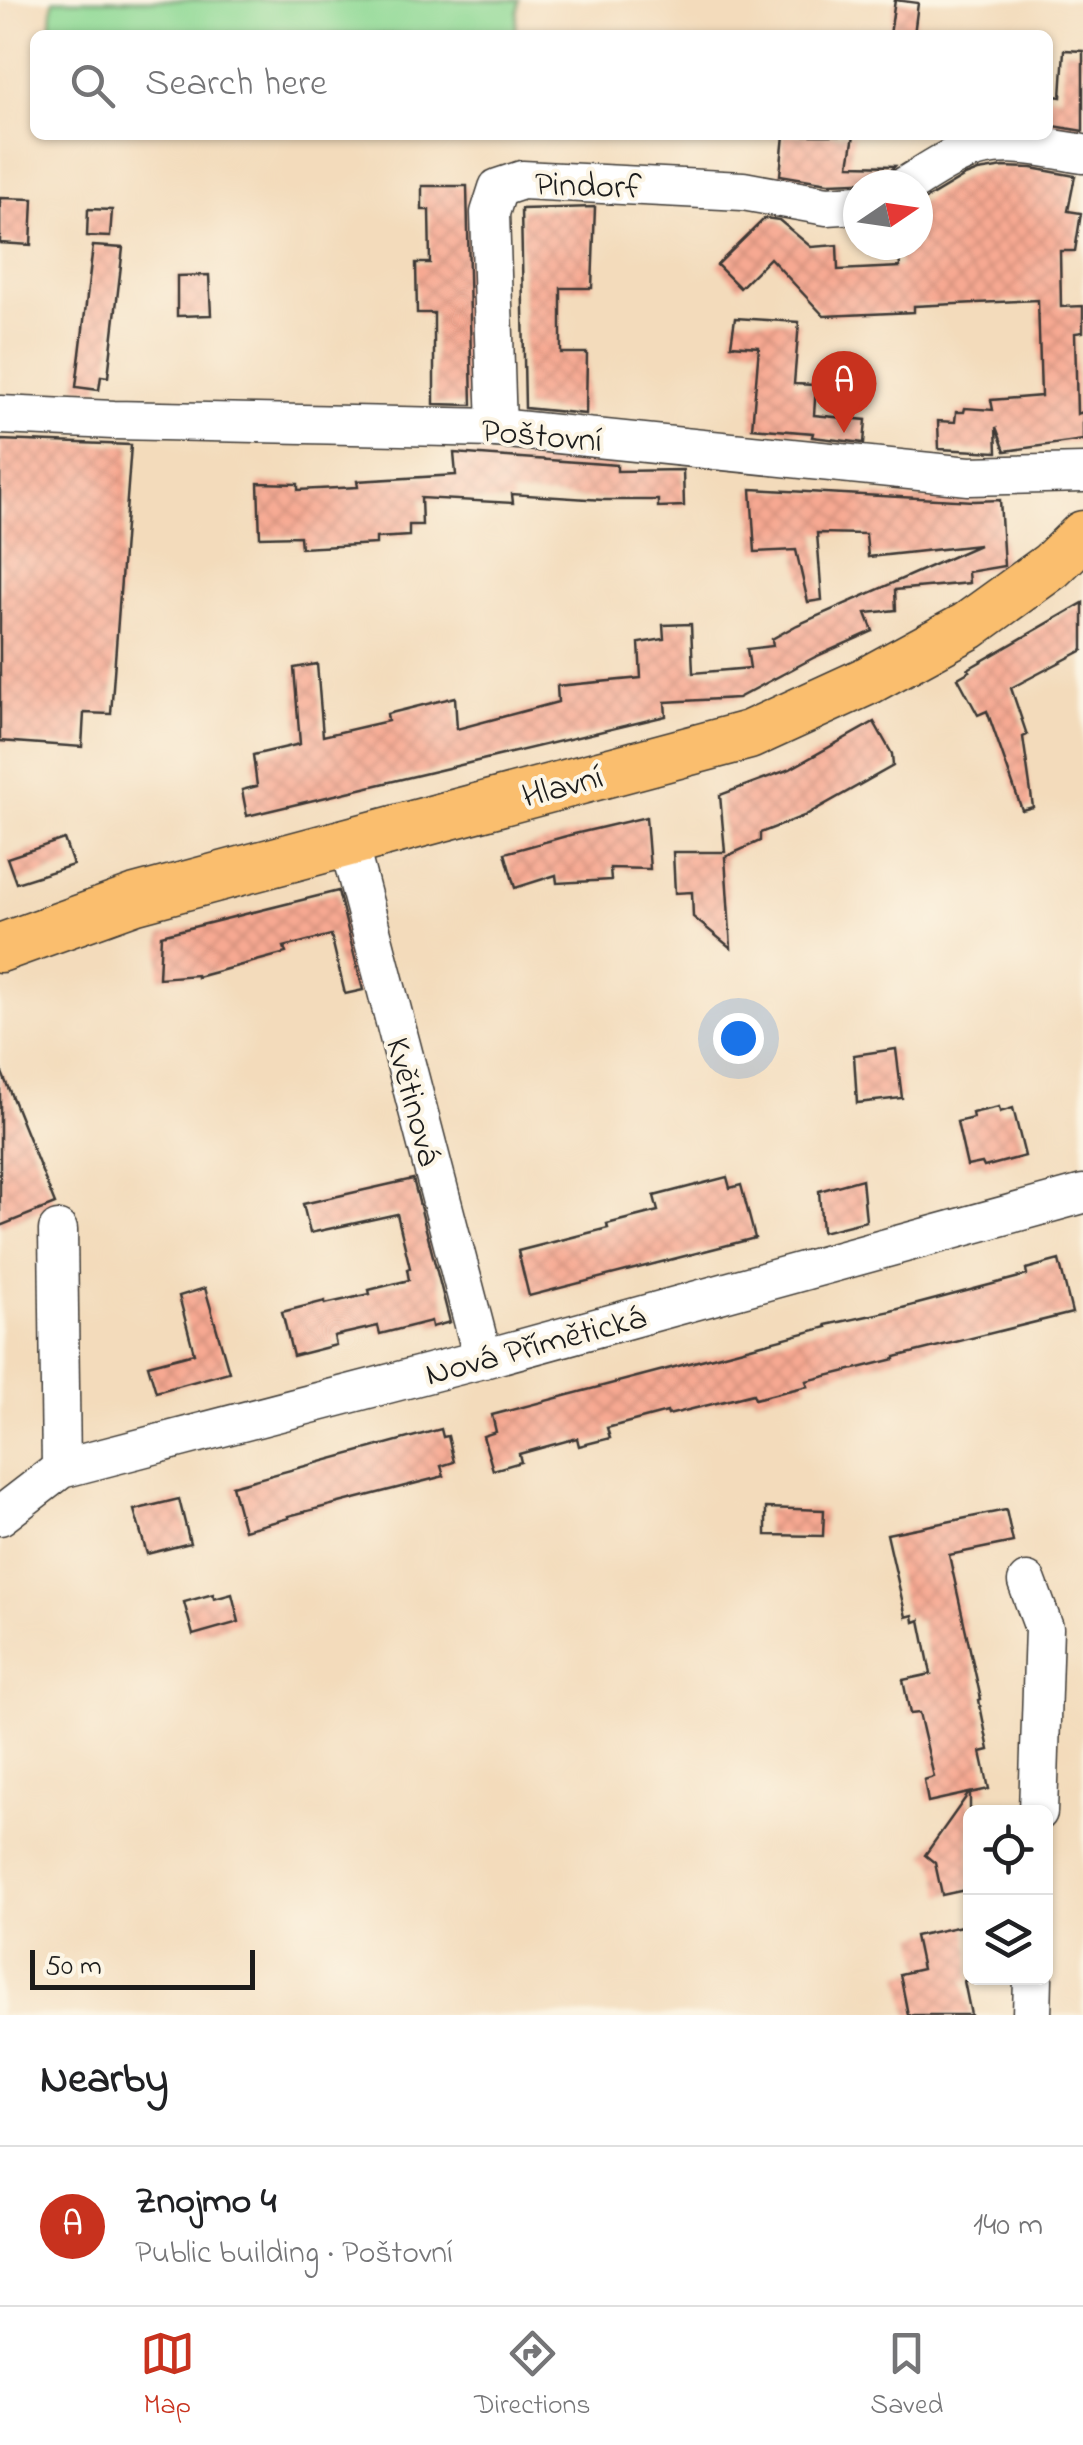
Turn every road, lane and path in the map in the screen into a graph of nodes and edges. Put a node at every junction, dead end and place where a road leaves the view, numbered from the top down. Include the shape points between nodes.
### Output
1 (1083, 154) edge
2 (932, 170) edge
3 (843, 205) edge
4 (0, 415) edge
5 (498, 428) junction
6 (1083, 473) edge
7 (1083, 535) edge
8 (348, 842) junction
9 (0, 948) edge
10 (1083, 1194) edge
11 (58, 1230) dead end
12 (483, 1359) junction
13 (61, 1469) junction
14 (0, 1516) edge
15 (1027, 1582) dead end
16 (1038, 1805) edge
17 (1033, 1985) edge
18 (1032, 2015) edge

1 - 2 street via 1002,144 958,154
3 - 5 street, Pindorf via 743,191 540,180 498,188 490,213
4 - 5 street, Poštovní
5 - 6 street, Poštovní via 970,476
7 - 8 main road, Hlavní via 968,626 750,735
8 - 9 main road, Hlavní via 136,899
8 - 12 street, Květinová
10 - 12 street, Nová Přímětická
11 - 13 street
12 - 13 street, Nová Přímětická
13 - 14 street, Nová Přímětická
15 - 16 street via 1044,1628
17 - 18 street

